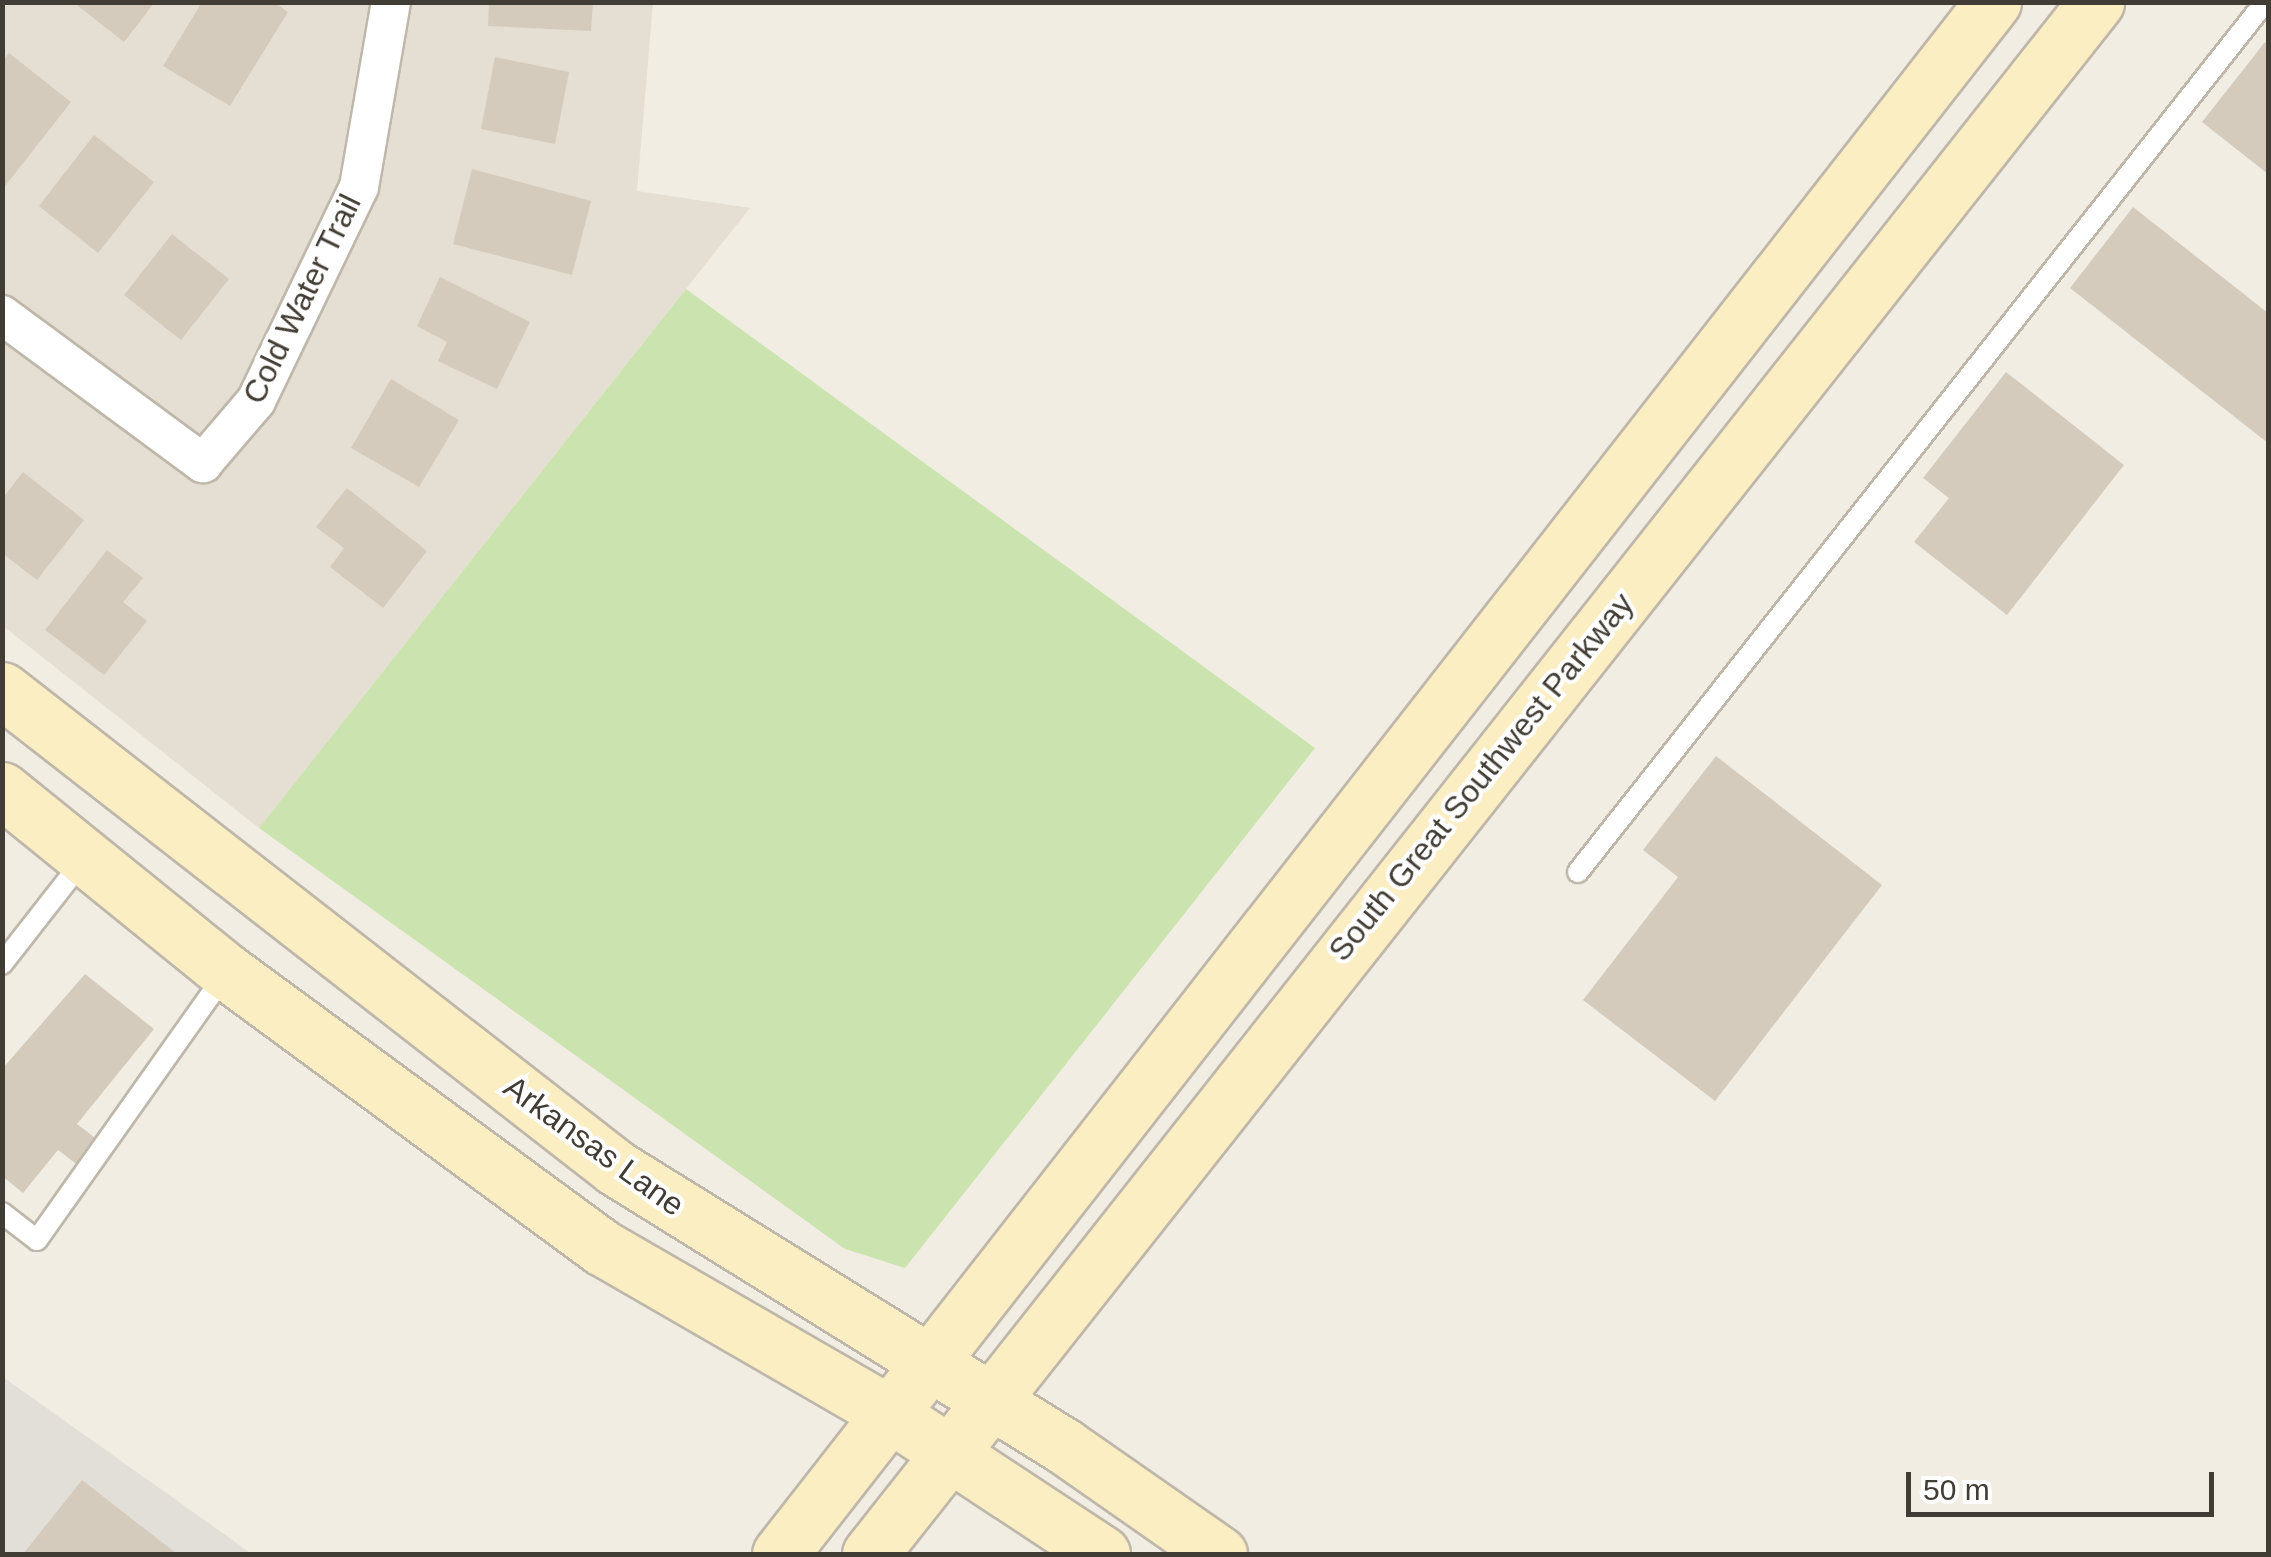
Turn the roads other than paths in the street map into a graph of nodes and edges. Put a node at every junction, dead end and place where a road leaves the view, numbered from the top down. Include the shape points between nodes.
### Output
1 (392, 2) edge
2 (1993, 2) edge
3 (2096, 2) edge
4 (2264, 2) edge
5 (1870, 156) junction
6 (1938, 206) junction
7 (3, 317) edge
8 (2, 690) edge
9 (1400, 764) junction
10 (2, 790) edge
11 (1458, 806) junction
12 (85, 857) junction
13 (1578, 872) dead end
14 (2, 964) edge
15 (228, 972) junction
16 (2, 1214) edge
17 (930, 1364) junction
18 (987, 1400) junction
19 (890, 1414) junction
20 (948, 1452) junction
21 (780, 1554) edge
22 (870, 1554) edge
23 (1102, 1554) edge
24 (1219, 1554) edge

1 - 7 street, Cold Water Trail via 359,187 256,401 204,464
2 - 5 main road
3 - 6 main road, South Great Southwest Parkway
4 - 13 lane
5 - 6 main road
5 - 9 main road
6 - 11 main road, South Great Southwest Parkway
8 - 17 main road, Arkansas Lane via 616,1168
9 - 11 main road
9 - 17 main road
10 - 12 main road
11 - 18 main road, South Great Southwest Parkway
12 - 14 lane
12 - 15 main road
15 - 16 lane via 38,1240
15 - 19 main road via 603,1248
17 - 18 main road, Arkansas Lane
17 - 19 main road
18 - 20 main road, South Great Southwest Parkway
18 - 24 main road, Arkansas Lane
19 - 20 main road
19 - 21 main road
20 - 22 main road, South Great Southwest Parkway
20 - 23 main road

